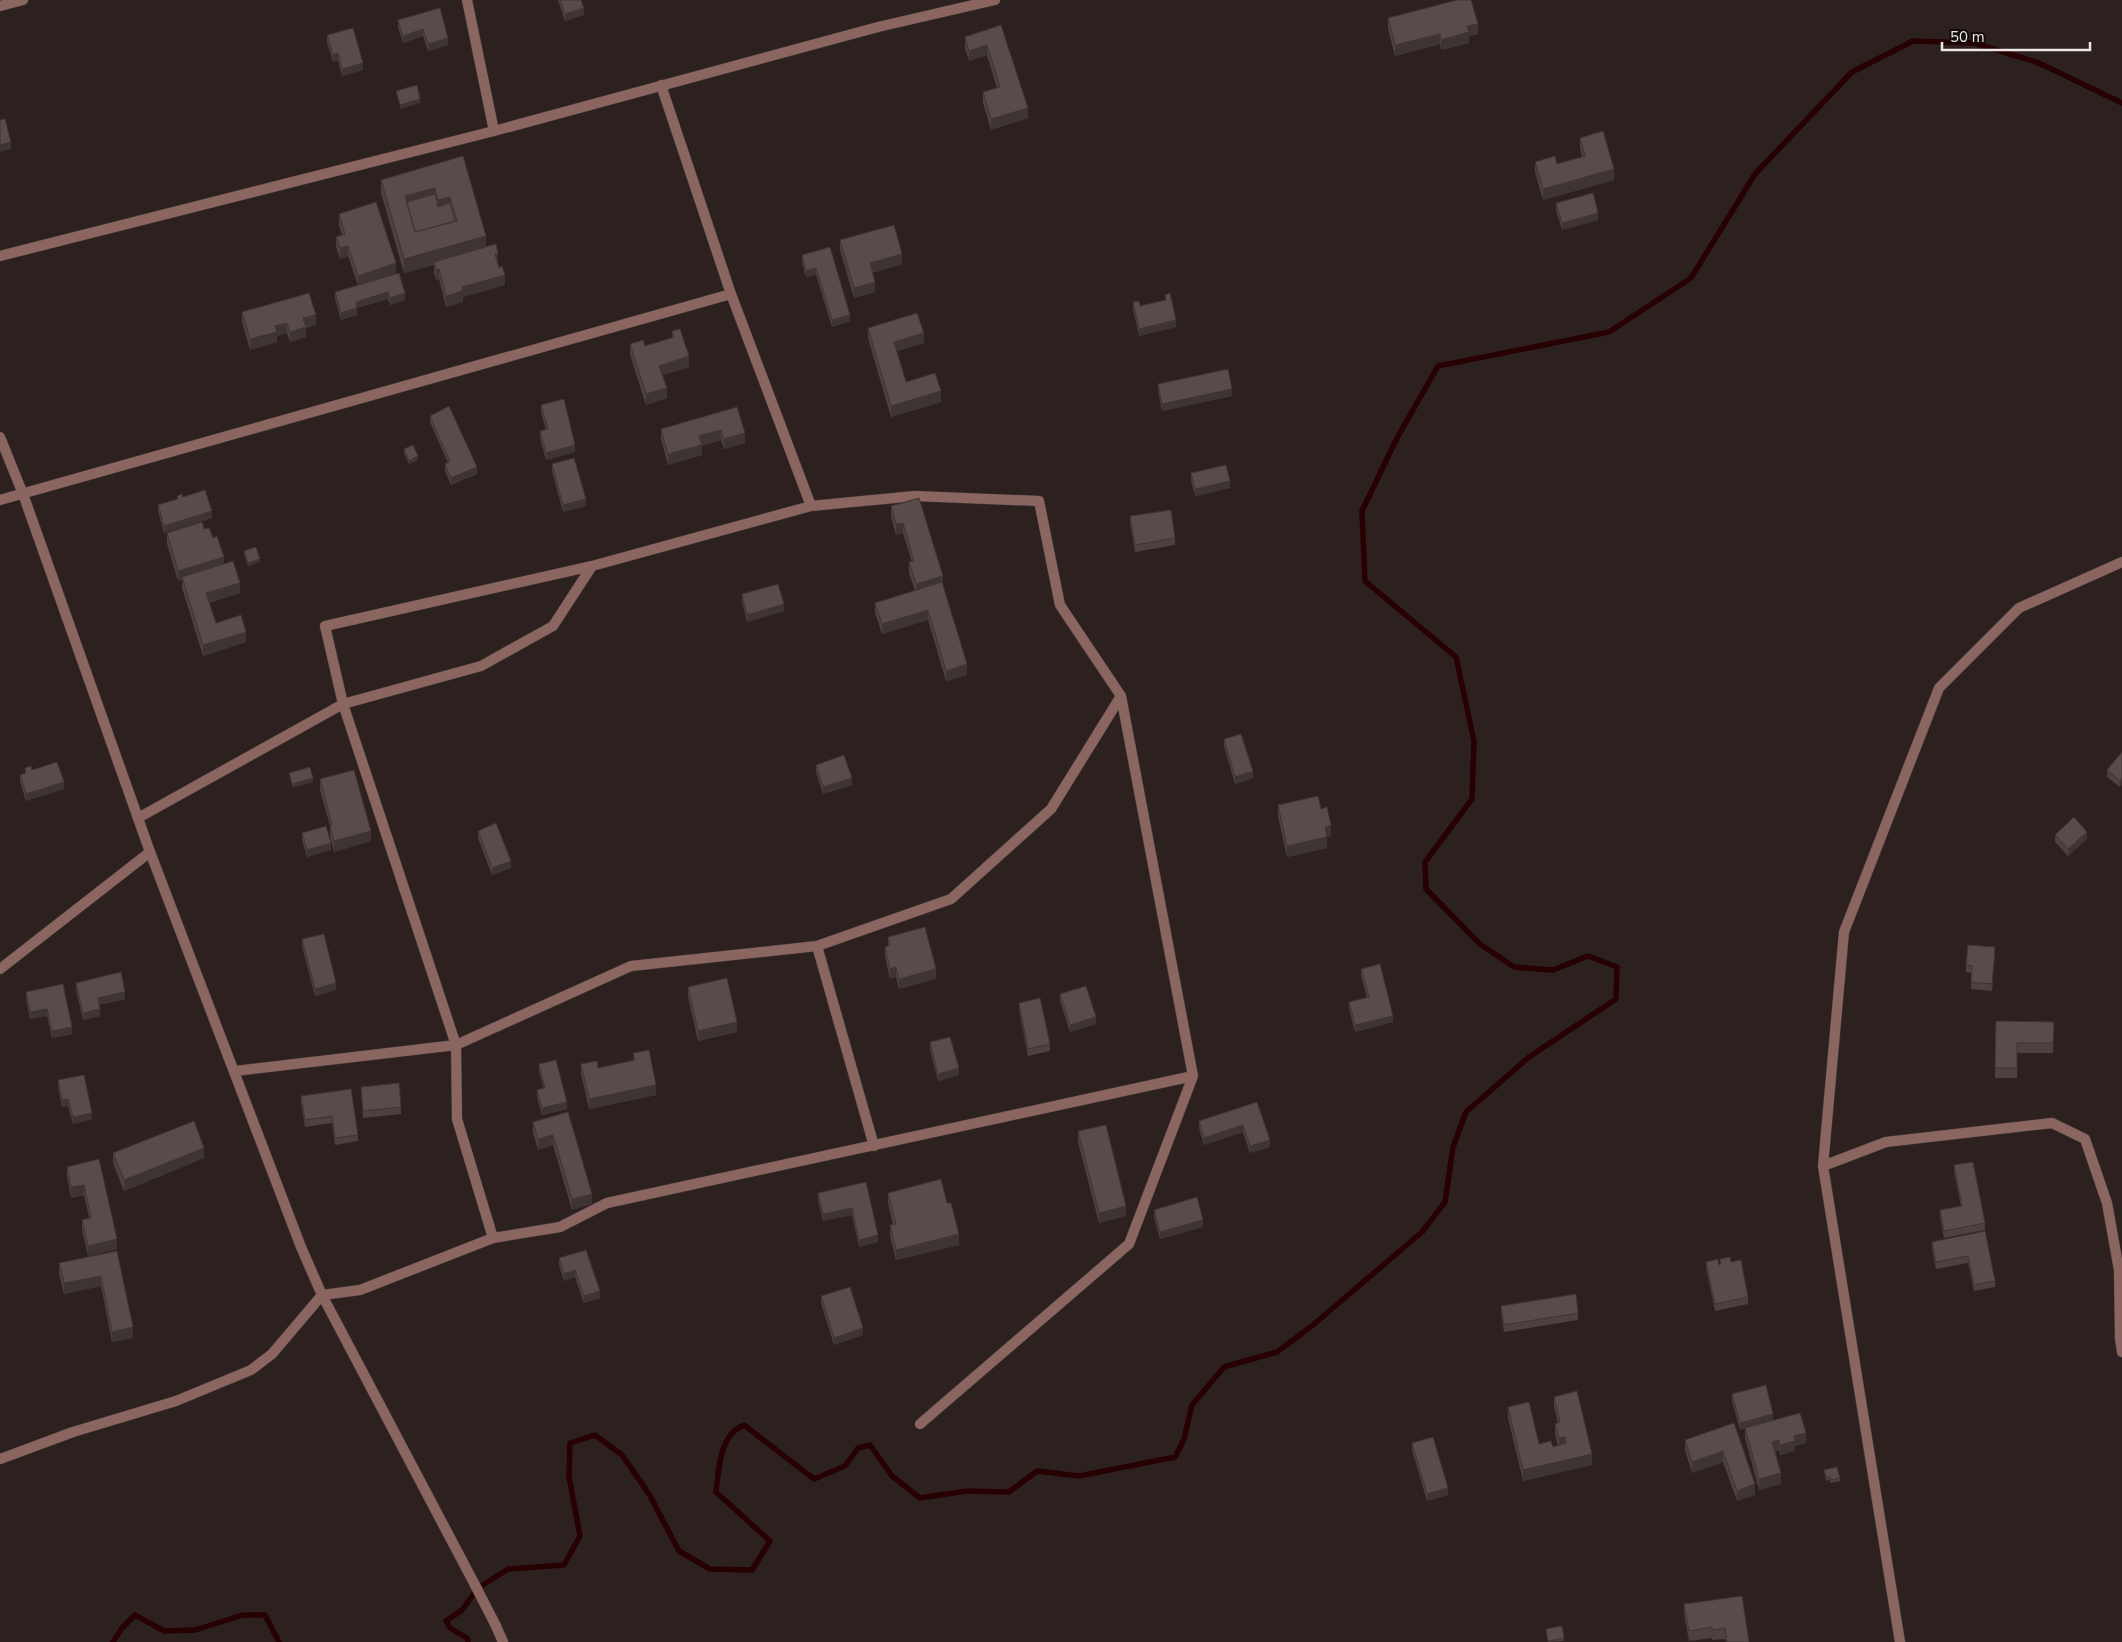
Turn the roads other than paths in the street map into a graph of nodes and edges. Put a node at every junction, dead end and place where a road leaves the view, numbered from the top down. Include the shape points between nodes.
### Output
1 (23, 0) edge
2 (467, 0) edge
3 (995, 0) edge
4 (0, 6) edge
5 (661, 86) junction
6 (494, 131) junction
7 (0, 256) edge
8 (731, 294) junction
9 (0, 437) edge
10 (23, 494) junction
11 (0, 500) edge
12 (810, 506) junction
13 (2122, 562) edge
14 (592, 566) junction
15 (1121, 696) junction
16 (343, 704) junction
17 (138, 818) junction
18 (150, 852) junction
19 (817, 946) junction
20 (0, 970) edge
21 (456, 1045) junction
22 (236, 1071) junction
23 (1193, 1076) junction
24 (874, 1146) junction
25 (1823, 1166) junction
26 (493, 1238) junction
27 (2120, 1270) edge
28 (322, 1295) junction
29 (2122, 1352) edge
30 (920, 1424) dead end
31 (0, 1459) edge
32 (504, 1642) edge
33 (1900, 1642) edge

1 - 4 street
2 - 6 street
3 - 5 street via 878,27
5 - 6 street
5 - 8 street
6 - 7 street
8 - 10 street
8 - 12 street
9 - 10 street
10 - 11 street
10 - 17 street
12 - 14 street
12 - 15 street via 915,496 1039,501 1060,605
13 - 25 street via 2019,608 1939,688 1844,932
14 - 16 street via 553,626 497,658 480,666
14 - 16 street via 325,626
15 - 19 street via 1051,809 951,899
15 - 23 street
16 - 17 street
16 - 21 street
17 - 18 street
18 - 20 street
18 - 22 street
19 - 21 street via 631,966
19 - 24 street
21 - 22 street
21 - 26 street via 458,1119
22 - 28 street
23 - 24 street
23 - 30 street via 1129,1244
24 - 26 street via 607,1203 560,1227
25 - 27 street via 1886,1142 2052,1123 2085,1139 2107,1203
25 - 33 street
26 - 28 street via 360,1290
27 - 29 street
28 - 31 street via 272,1354 251,1370 176,1401 73,1432
28 - 32 street

